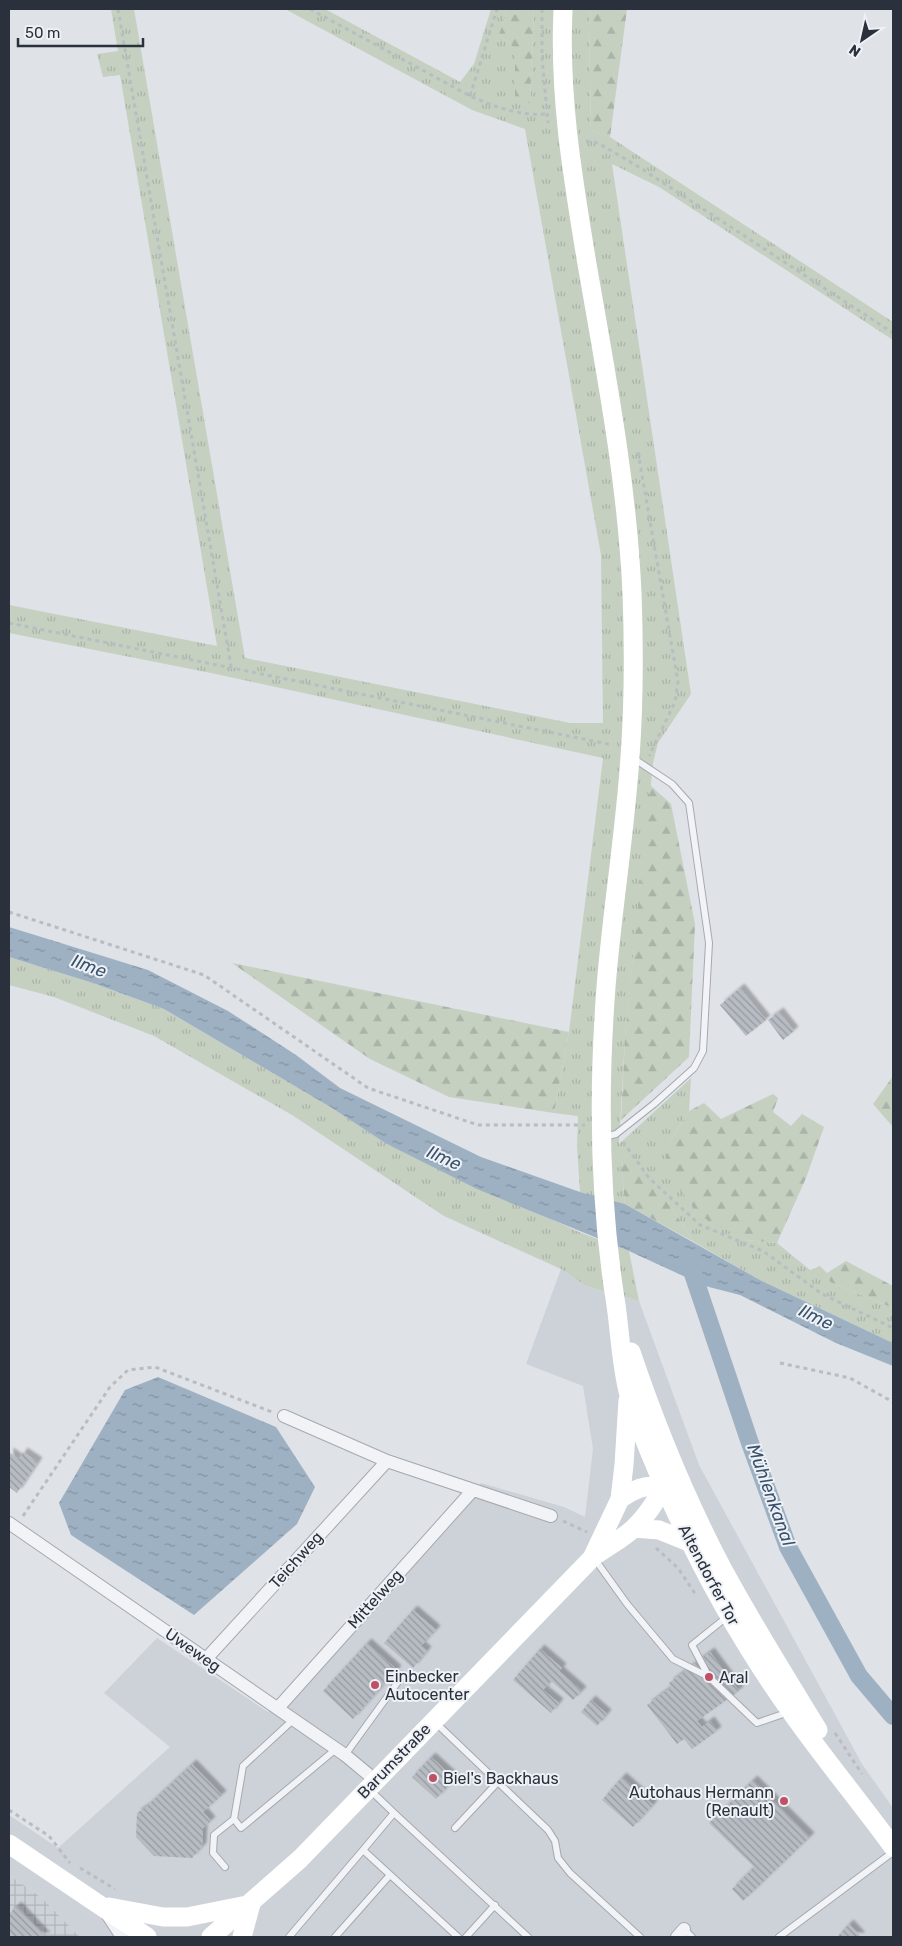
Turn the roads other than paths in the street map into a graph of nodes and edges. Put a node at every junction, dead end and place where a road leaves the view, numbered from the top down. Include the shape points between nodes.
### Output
1 (563, 9) edge
2 (630, 757) junction
3 (596, 1128) junction
4 (616, 1306) junction
5 (629, 1391) junction
6 (284, 1416) road end
7 (387, 1461) junction
8 (672, 1463) junction
9 (664, 1488) junction
10 (473, 1490) junction
11 (620, 1499) junction
12 (689, 1500) junction
13 (551, 1516) road end
14 (12, 1525) edge
15 (634, 1528) junction
16 (689, 1542) junction
17 (593, 1557) junction
18 (729, 1616) junction
19 (206, 1659) junction
20 (403, 1675) dead end
21 (709, 1676) junction
22 (278, 1708) junction
23 (790, 1711) junction
24 (294, 1720) junction
25 (433, 1720) junction
26 (341, 1752) junction
27 (498, 1782) junction
28 (372, 1784) junction
29 (868, 1812) junction
30 (394, 1813) junction
31 (234, 1819) junction
32 (456, 1828) dead end
33 (9, 1844) edge
34 (893, 1847) edge
35 (363, 1850) junction
36 (893, 1852) edge
37 (225, 1867) dead end
38 (390, 1875) junction
39 (251, 1904) junction
40 (495, 1905) junction
41 (101, 1906) junction
42 (122, 1937) edge
43 (147, 1937) edge
44 (211, 1937) edge
45 (242, 1937) edge
46 (289, 1937) edge
47 (335, 1937) edge
48 (458, 1937) edge
49 (466, 1937) edge
50 (528, 1937) edge
51 (640, 1937) edge
52 (778, 1937) edge

1 - 2 main road, Altendorfer Tor via 555,114 568,140 623,488 632,589 634,665
2 - 3 main road, Altendorfer Tor via 606,985
2 - 3 lane via 672,784 689,804 709,943 703,1051 694,1068 654,1104
3 - 4 main road, Altendorfer Tor
4 - 5 main road, Altendorfer Tor
4 - 8 main road, Altendorfer Tor
5 - 9 main road, Altendorfer Tor
5 - 11 main road, Barumstraße
6 - 7 street
7 - 10 street
7 - 19 street, Teichweg
8 - 9 main road, Barumstraße
8 - 12 main road, Altendorfer Tor
9 - 11 main road via 648,1486
9 - 12 main road
9 - 15 main road, Barumstraße
9 - 16 main road, Altendorfer Tor
10 - 13 street
10 - 22 street, Mittelweg
11 - 17 main road, Barumstraße
12 - 29 main road, Altendorfer Tor via 769,1650
14 - 19 street, Uweweg
15 - 16 main road via 659,1530
15 - 17 main road, Barumstraße
16 - 18 main road, Altendorfer Tor
17 - 21 lane via 673,1659
17 - 25 main road, Barumstraße
18 - 21 lane via 692,1645
18 - 23 main road, Altendorfer Tor
19 - 22 street, Uweweg
20 - 26 lane
21 - 23 lane via 757,1723
22 - 24 street, Uweweg
23 - 29 main road, Altendorfer Tor
24 - 26 street, Uweweg
24 - 31 lane via 244,1766
25 - 27 lane
25 - 28 main road, Barumstraße
26 - 28 street, Uweweg
26 - 31 lane via 241,1828
27 - 32 lane
27 - 51 lane via 548,1830 555,1841 558,1858 570,1873
28 - 30 lane
28 - 39 main road, Barumstraße via 300,1859
29 - 34 main road, Altendorfer Tor
30 - 35 lane
30 - 40 lane
31 - 37 lane via 214,1835 213,1853
33 - 41 main road
35 - 38 lane
35 - 46 lane
36 - 52 lane
38 - 47 lane
38 - 48 lane
39 - 41 main road via 187,1917 163,1917
39 - 44 main road, Barumstraße
39 - 45 main road
40 - 49 lane
40 - 50 lane
41 - 42 street
41 - 43 main road

